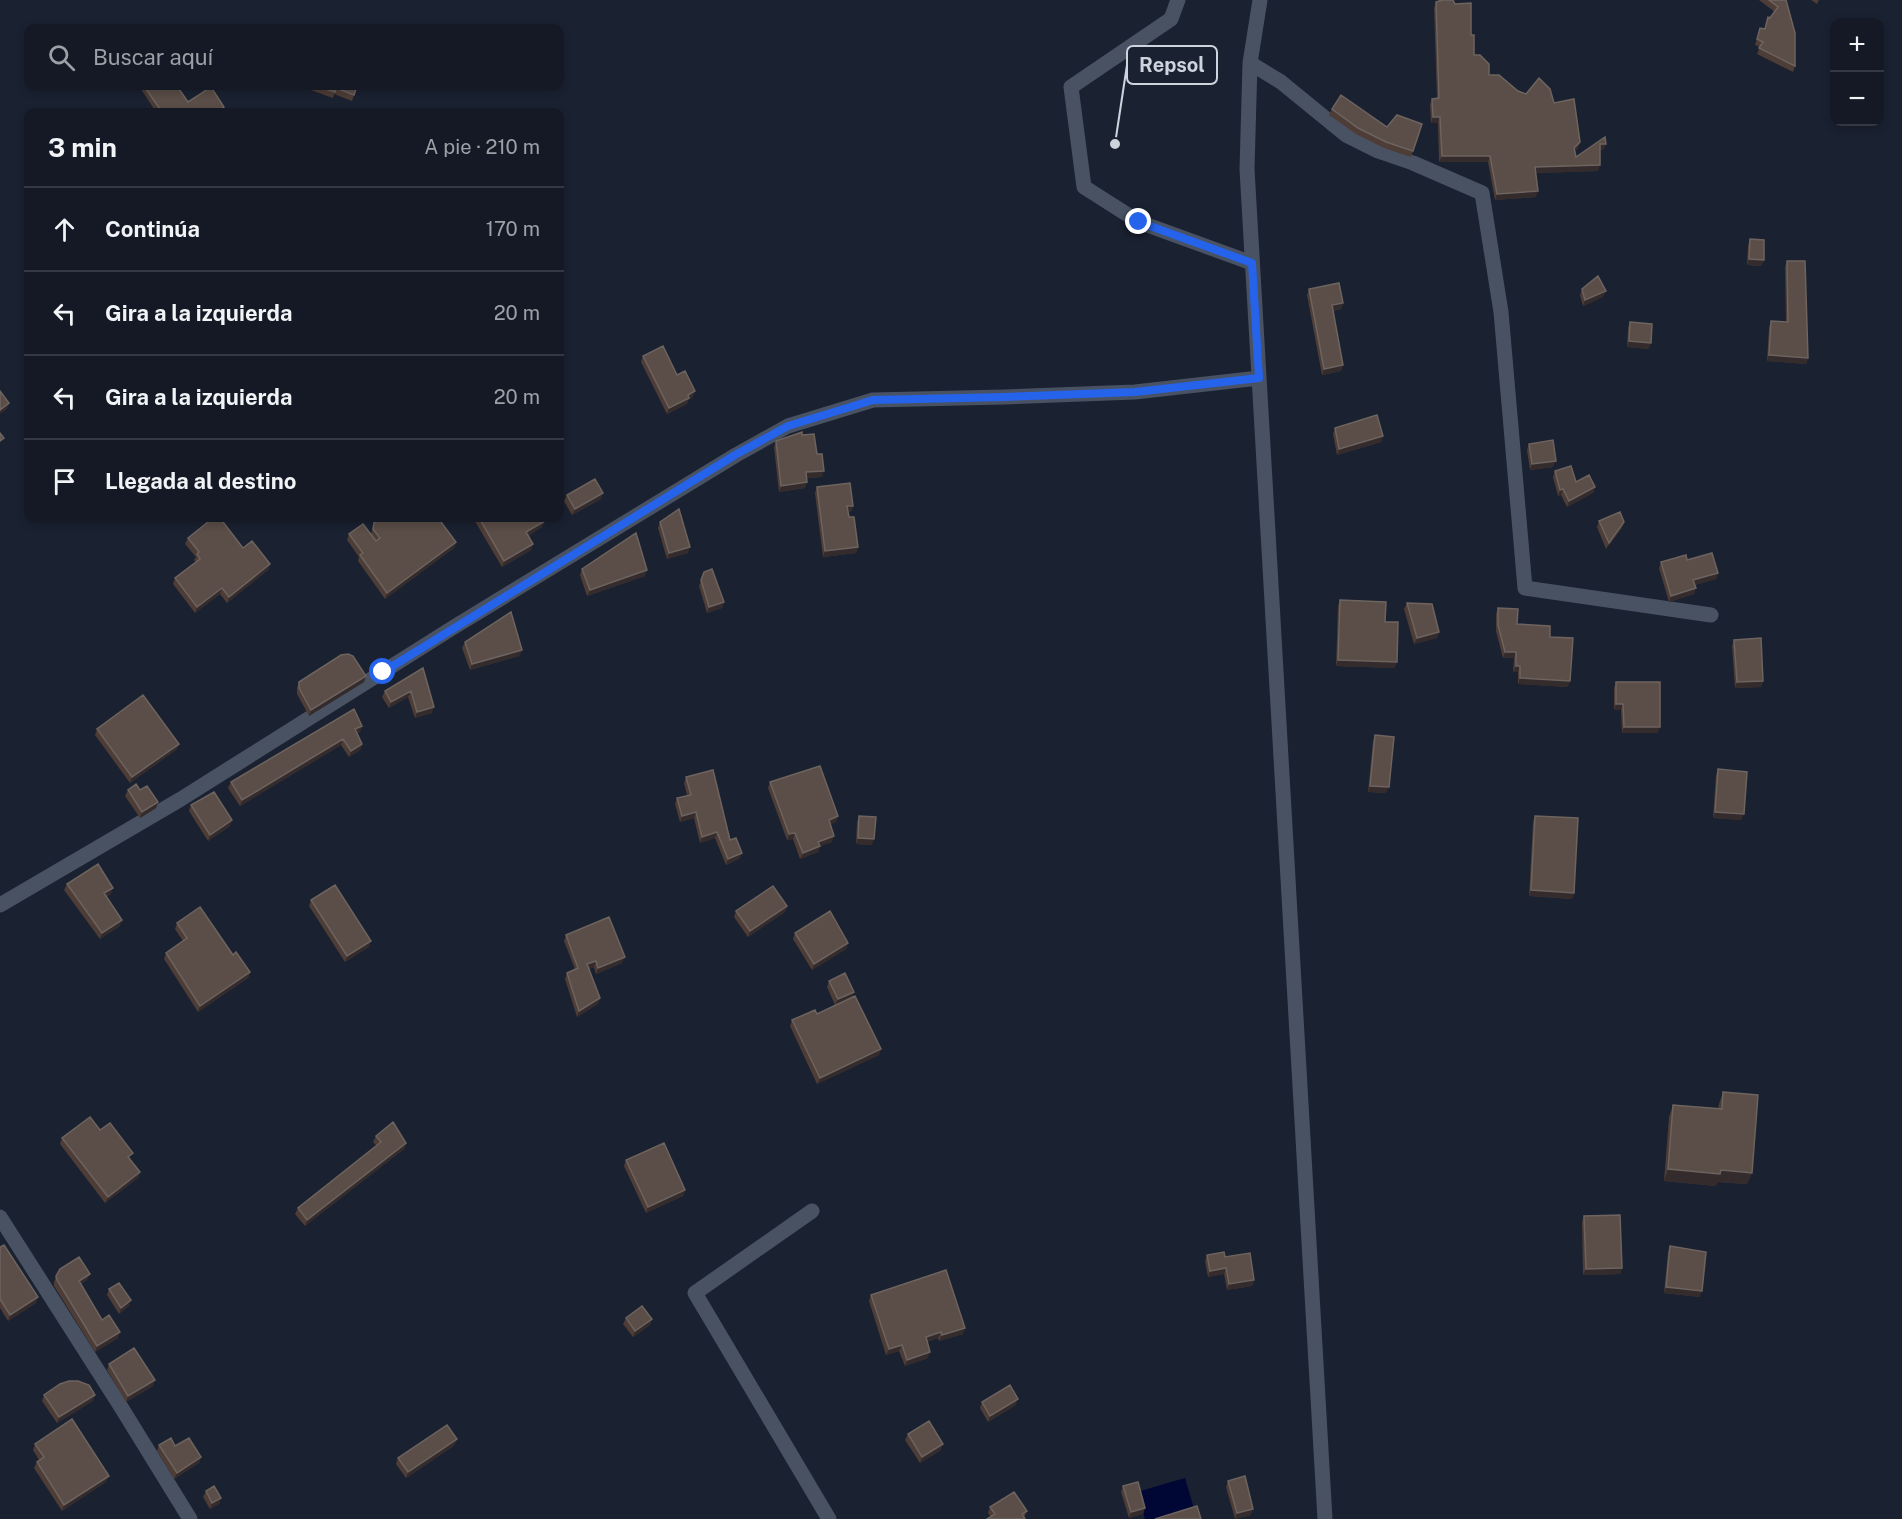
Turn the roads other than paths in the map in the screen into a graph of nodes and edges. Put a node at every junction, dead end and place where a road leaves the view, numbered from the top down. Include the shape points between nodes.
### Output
1 (1178, 0) edge
2 (1260, 0) edge
3 (1250, 63) junction
4 (1252, 263) junction
5 (1259, 378) junction
6 (1711, 615) dead end
7 (0, 905) edge
8 (813, 1211) dead end
9 (0, 1217) edge
10 (190, 1519) edge
11 (829, 1519) edge
12 (1324, 1519) edge

1 - 4 street via 1171,19 1071,87 1084,187 1139,222
2 - 3 street
3 - 4 street via 1247,170
3 - 6 street via 1281,82 1346,135 1482,192 1501,312 1525,588
4 - 5 street
5 - 7 street via 1135,392 873,400 788,426 454,627 181,799
5 - 12 street
8 - 11 street via 695,1293
9 - 10 street

